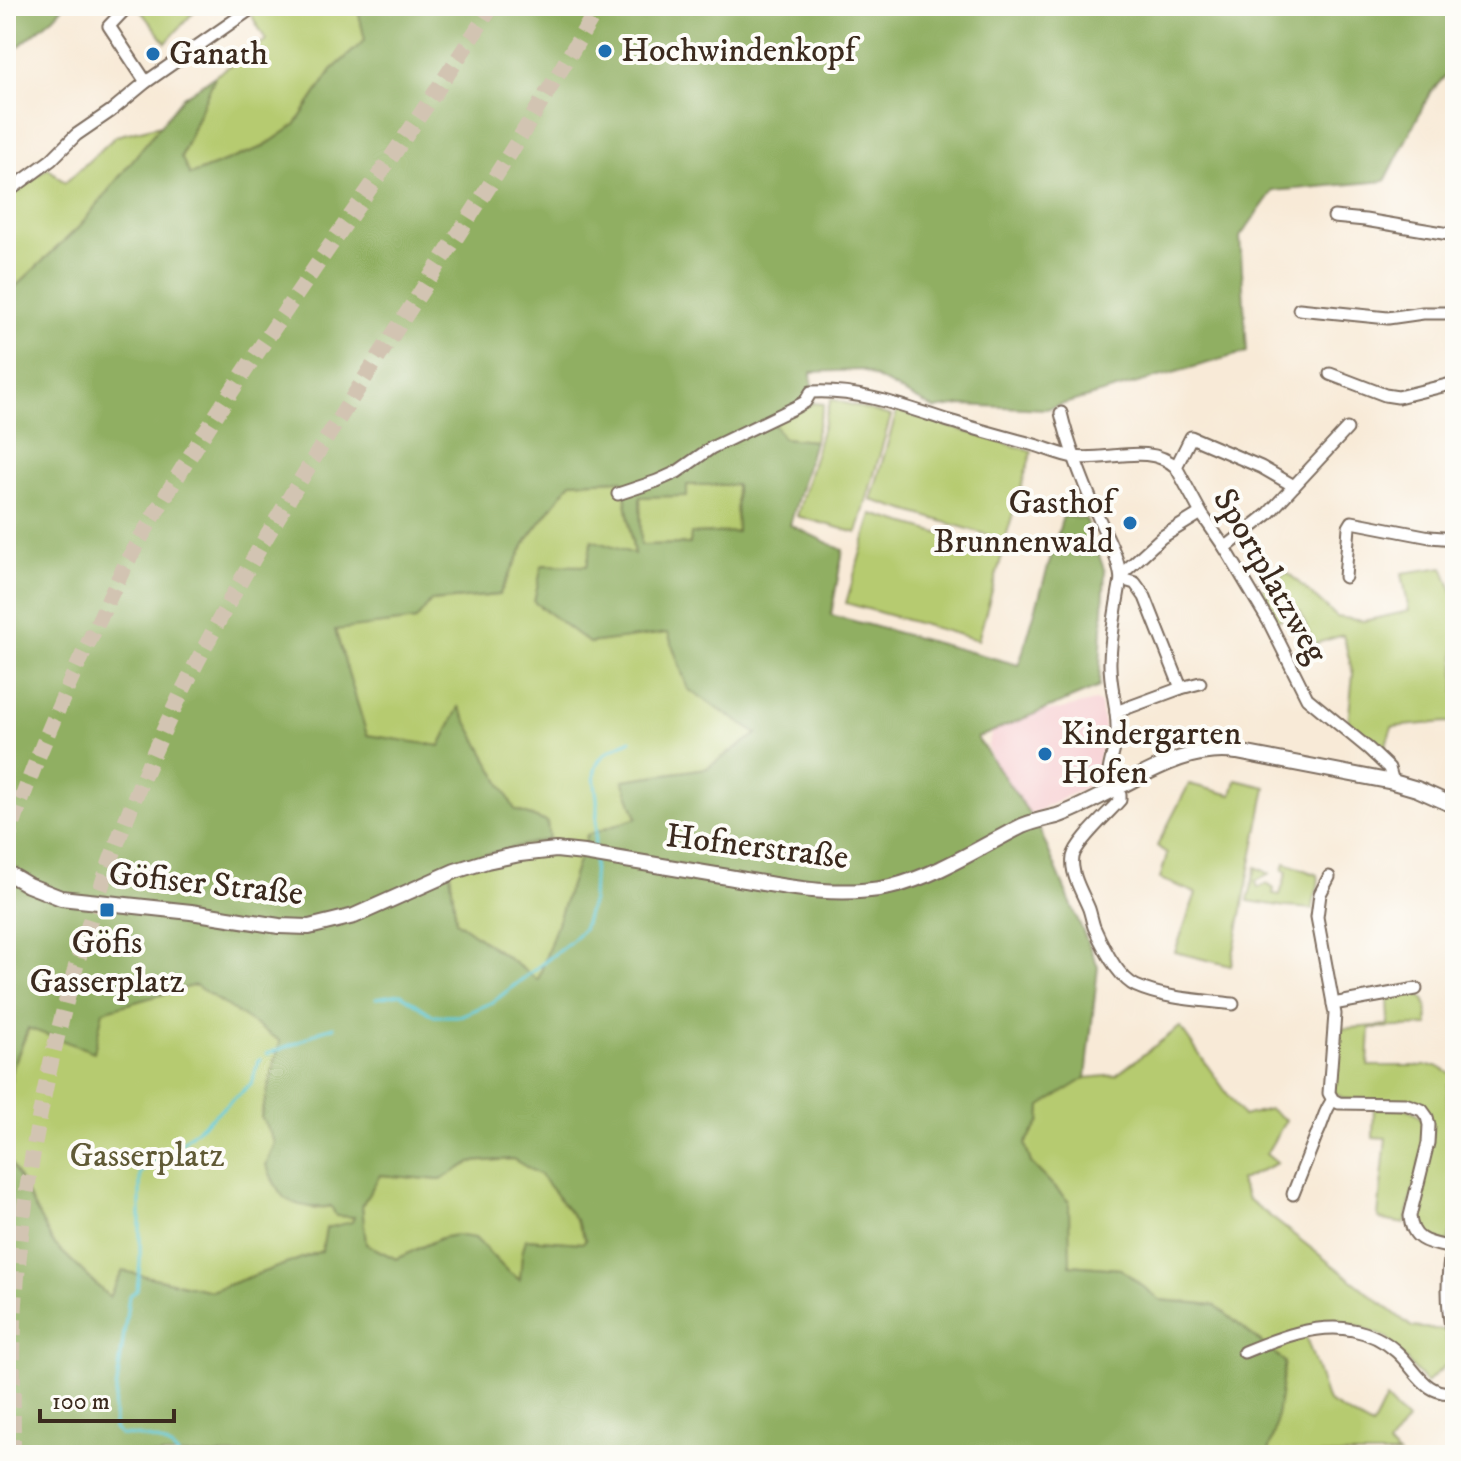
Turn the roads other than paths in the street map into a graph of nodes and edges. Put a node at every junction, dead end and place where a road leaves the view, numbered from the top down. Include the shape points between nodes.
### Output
1 (128, 6) edge
2 (255, 6) edge
3 (146, 82) junction
4 (6, 193) edge
5 (1334, 217) dead end
6 (1455, 235) edge
7 (1299, 309) dead end
8 (1455, 313) edge
9 (1330, 374) dead end
10 (1455, 383) edge
11 (1061, 413) dead end
12 (1347, 429) dead end
13 (1075, 457) junction
14 (1176, 467) junction
15 (1294, 486) junction
16 (618, 494) dead end
17 (1201, 513) junction
18 (1455, 539) edge
19 (1225, 548) junction
20 (1345, 577) dead end
21 (1121, 579) junction
22 (1200, 683) dead end
23 (1181, 688) junction
24 (1116, 712) junction
25 (1393, 782) junction
26 (1114, 790) junction
27 (1455, 806) edge
28 (584, 853) joint
29 (6, 872) edge
30 (1329, 877) dead end
31 (1416, 989) dead end
32 (1233, 1004) dead end
33 (1333, 1004) junction
34 (1333, 1100) junction
35 (1293, 1194) dead end
36 (1454, 1244) edge
37 (1455, 1342) edge
38 (1244, 1352) dead end
39 (1455, 1392) edge

1 - 3 street via 109,26
2 - 3 street
3 - 4 street
5 - 6 street
7 - 8 street via 1388,318
9 - 10 street via 1398,397
11 - 13 street
12 - 15 street
13 - 14 street, Sportplatzweg via 1143,454
13 - 16 street, Sportplatzweg via 898,404 811,392 805,402 711,448 677,472
13 - 21 street
14 - 15 street via 1191,437
14 - 17 street, Sportplatzweg
15 - 19 street
17 - 19 street, Sportplatzweg
17 - 21 street via 1162,537
18 - 20 street via 1352,522
19 - 25 street, Sportplatzweg via 1307,698 1389,768
21 - 23 street via 1135,583 1145,597
21 - 24 street via 1110,661
22 - 23 street
23 - 24 street
24 - 26 street via 1117,739 1107,782
25 - 26 main road, Hofnerstraße via 1212,751 1174,760
25 - 27 main road, Hofnerstraße
26 - 28 main road, Hofnerstraße via 1040,828 1008,834 919,878 857,891 786,888
26 - 32 street via 1120,800 1078,845 1073,859 1094,927 1117,969 1136,986
28 - 29 main road, Göfiser Straße via 556,850 487,861 354,916 309,927 61,898
30 - 33 street via 1317,917
31 - 33 street
33 - 34 street
34 - 35 street
34 - 36 street via 1405,1104 1422,1110 1430,1134 1410,1216 1412,1230 1423,1240
36 - 37 main road via 1449,1304
38 - 39 street via 1313,1331 1350,1329 1399,1353 1434,1391

